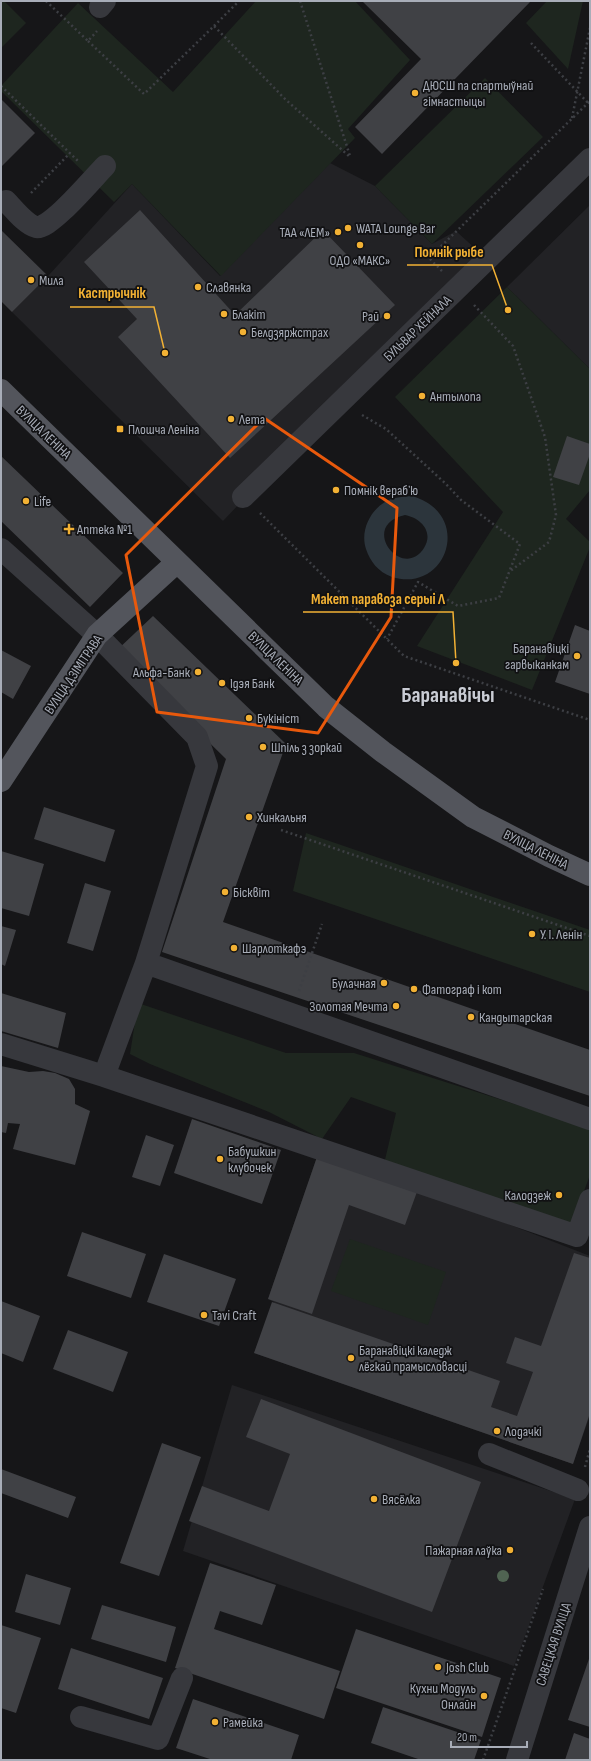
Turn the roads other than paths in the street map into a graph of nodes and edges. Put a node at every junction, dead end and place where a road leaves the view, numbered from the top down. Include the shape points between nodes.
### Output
1 (590, 159) edge
2 (99, 172) road end
3 (10, 205) road end
4 (1, 390) edge
5 (243, 497) road end
6 (1, 548) edge
7 (177, 562) junction
8 (97, 635) junction
9 (1, 781) edge
10 (549, 856) junction
11 (590, 859) edge
12 (590, 875) edge
13 (146, 963) junction
14 (1, 1044) edge
15 (104, 1076) junction
16 (590, 1119) edge
17 (590, 1200) edge
18 (489, 1454) dead end
19 (578, 1490) road end
20 (590, 1527) edge
21 (182, 1678) dead end
22 (81, 1717) dead end
23 (516, 1760) edge

1 - 5 street, БУЛЬВАР ХЕЙНАЛА
2 - 3 street via 55,218 41,228 27,222
4 - 7 main road, ВУЛІЦА ЛЕНІНА
6 - 8 street
7 - 8 main road, ВУЛІЦА ДЗІМІТРАВА
7 - 10 main road, ВУЛІЦА ЛЕНІНА via 326,707 473,817
8 - 9 main road, ВУЛІЦА ДЗІМІТРАВА
8 - 13 street via 197,737 206,766
10 - 11 main road
10 - 12 main road, ВУЛІЦА ЛЕНІНА
13 - 15 street
13 - 16 street
14 - 15 street
15 - 17 street via 577,1236
18 - 19 street
20 - 23 street, САВЕЦКАЯ ВУЛІЦА
21 - 22 street via 158,1739

